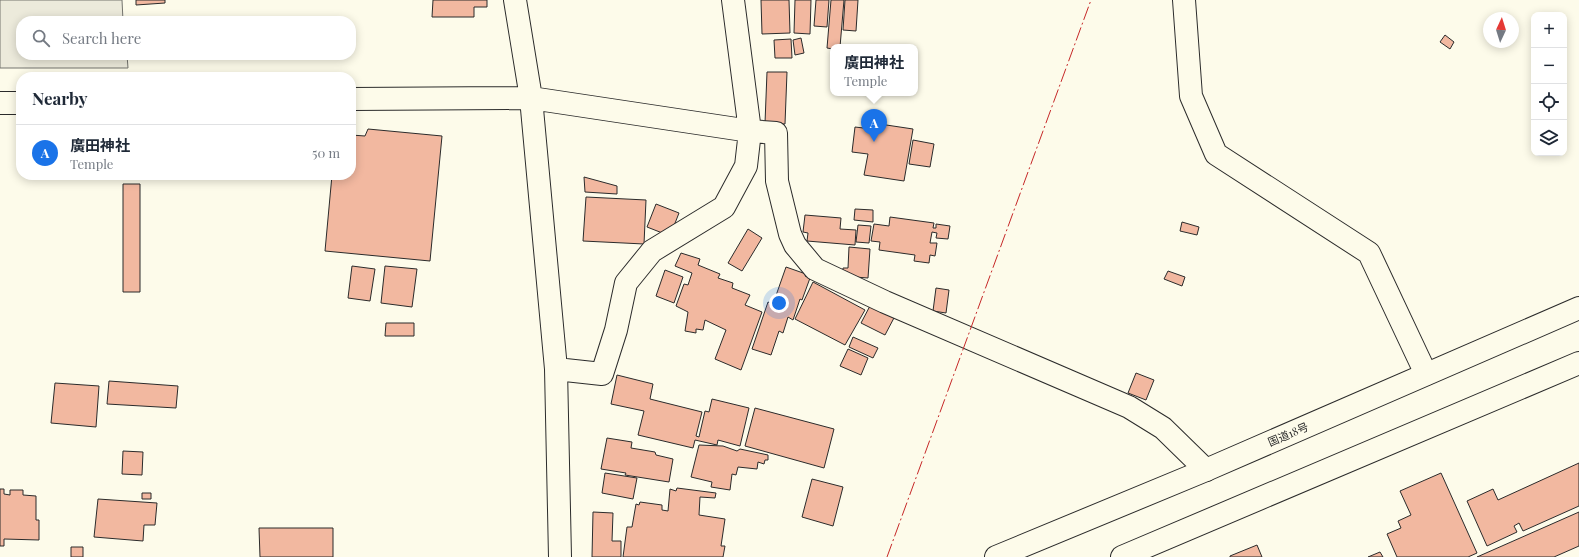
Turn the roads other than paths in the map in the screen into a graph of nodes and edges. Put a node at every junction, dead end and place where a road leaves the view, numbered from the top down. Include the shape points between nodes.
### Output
1 (515, 0) edge
2 (733, 0) edge
3 (1184, 0) edge
4 (531, 98) junction
5 (356, 99) edge
6 (0, 103) edge
7 (16, 103) edge
8 (750, 131) junction
9 (1579, 308) edge
10 (1579, 363) edge
11 (556, 368) junction
12 (1426, 374) junction
13 (1206, 470) junction
14 (560, 557) edge
15 (996, 557) edge
16 (1122, 557) edge

1 - 4 main road
2 - 8 main road
3 - 12 main road via 1191,96 1216,154 1369,254
4 - 5 main road
4 - 8 main road
4 - 11 main road
6 - 7 main road
8 - 11 main road via 746,166 724,207 652,251 626,283 616,330 602,374
8 - 13 main road via 776,133 777,181 790,234 794,246 815,269 885,302 1129,407 1163,428
9 - 12 main road, 国道18号
10 - 16 main road
11 - 14 main road
12 - 13 main road, 国道18号
13 - 15 main road, 国道18号

